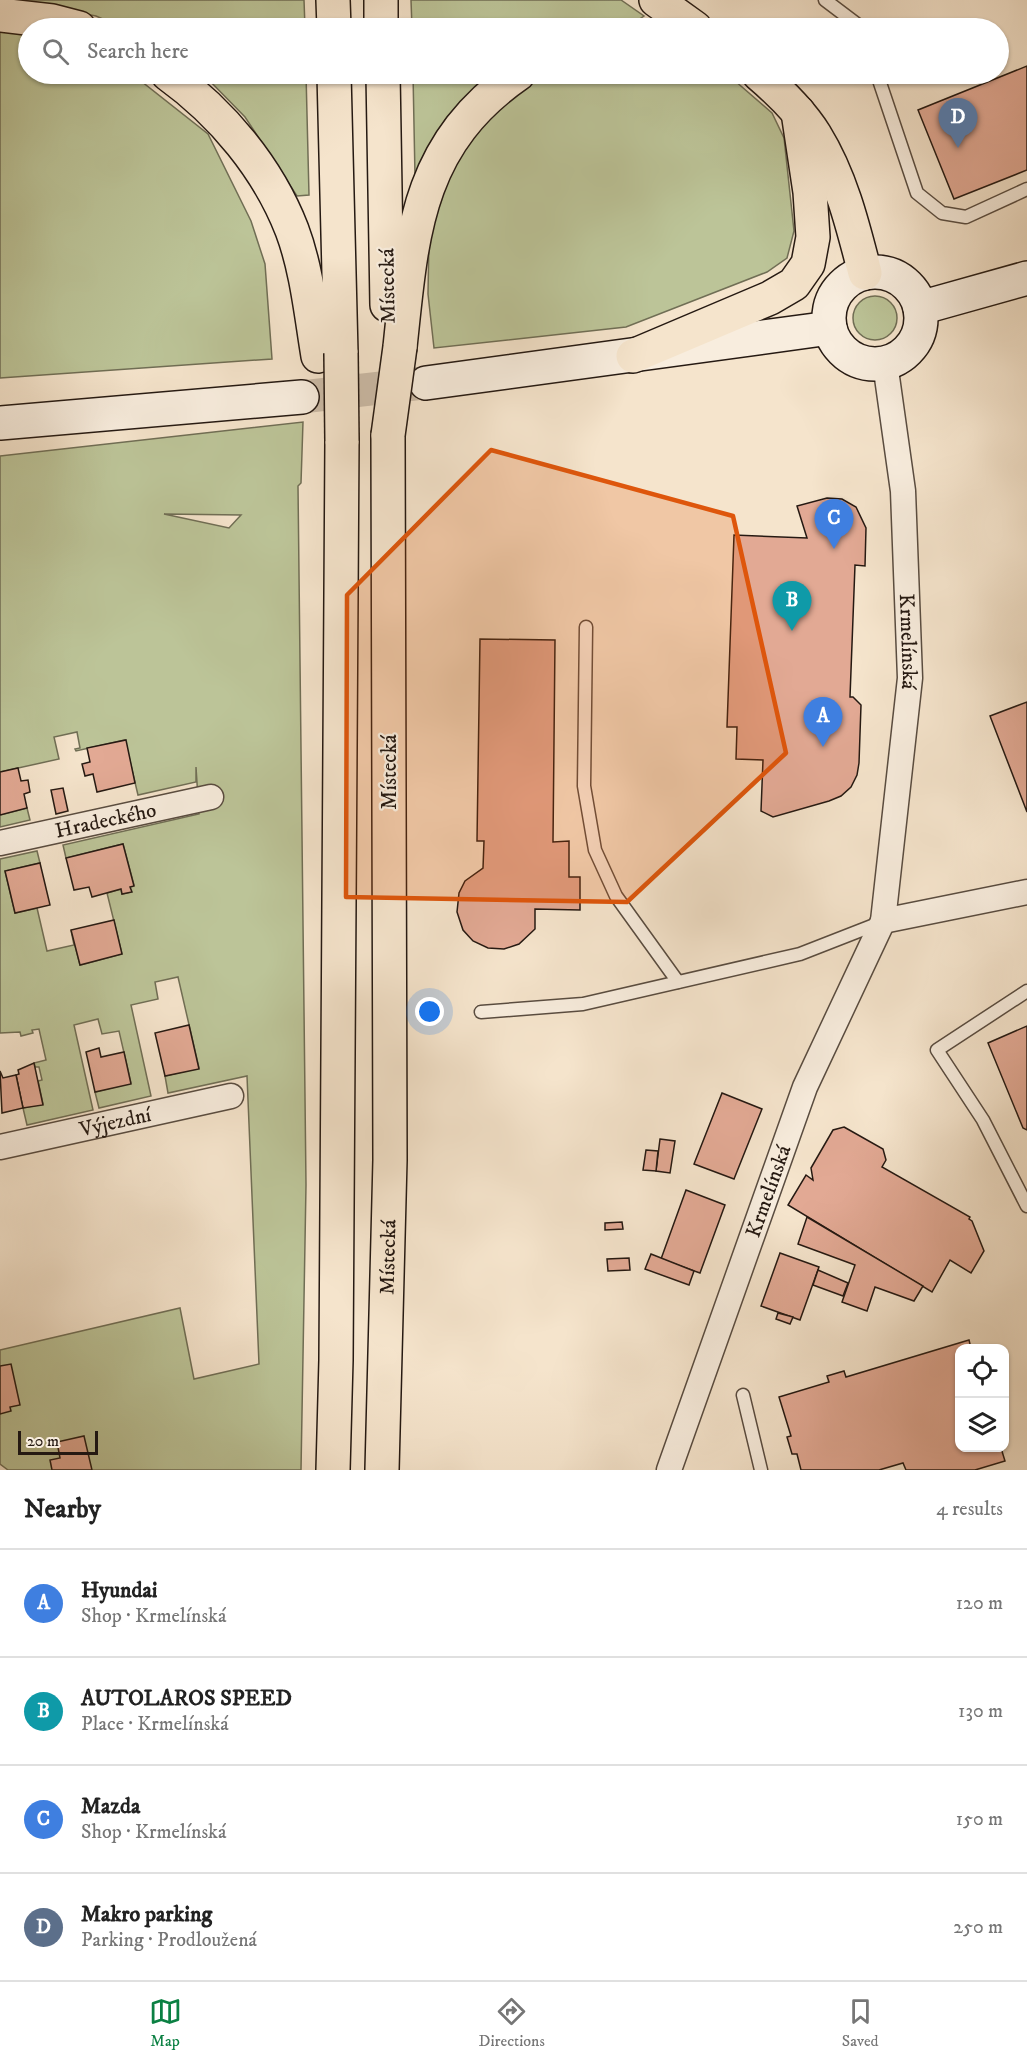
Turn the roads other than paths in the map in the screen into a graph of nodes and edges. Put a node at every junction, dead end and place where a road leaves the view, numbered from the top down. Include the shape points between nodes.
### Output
1 (333, 0) edge
2 (656, 0) edge
3 (825, 0) edge
4 (0, 15) edge
5 (26, 18) edge
6 (334, 18) edge
7 (681, 18) edge
8 (849, 18) edge
9 (180, 84) edge
10 (334, 84) edge
11 (382, 84) edge
12 (505, 84) edge
13 (769, 84) edge
14 (881, 84) edge
15 (798, 112) junction
16 (1027, 189) edge
17 (865, 273) junction
18 (1027, 278) edge
19 (920, 308) junction
20 (830, 328) junction
21 (394, 348) junction
22 (329, 355) junction
23 (633, 356) junction
24 (885, 363) junction
25 (426, 383) tunnel mouth
26 (302, 397) tunnel mouth
27 (0, 423) edge
28 (586, 627) dead end
29 (211, 797) dead end
30 (0, 843) edge
31 (1027, 892) edge
32 (883, 921) junction
33 (678, 982) junction
34 (1027, 991) edge
35 (481, 1012) dead end
36 (231, 1096) dead end
37 (0, 1147) edge
38 (1027, 1206) edge
39 (743, 1395) dead end
40 (333, 1470) edge
41 (382, 1470) edge
42 (669, 1470) edge
43 (761, 1470) edge

1 - 6 highway
2 - 7 highway
3 - 8 lane
4 - 5 highway
9 - 22 highway via 237,137 278,199 292,231
10 - 22 highway
11 - 21 highway, Místecká
12 - 21 highway via 467,118 430,181 411,248
13 - 15 highway
14 - 16 lane via 917,193 942,213 966,217
15 - 17 highway via 838,181
15 - 23 highway via 813,237 808,264 794,284 770,298
17 - 19 main road via 883,272 900,279 913,291
17 - 20 main road via 848,280 836,293 830,310
18 - 19 main road
19 - 24 main road via 921,326 914,342 902,356
20 - 23 main road
20 - 24 main road via 837,344 850,357 867,363
21 - 41 highway, Místecká, bridge via 388,435 390,1160
22 - 40 highway, bridge via 341,550
23 - 25 main road
24 - 32 street, Krmelínská via 903,491 910,678
26 - 27 main road
28 - 33 lane via 584,786 595,850 616,896
29 - 30 street, Hradeckého
31 - 32 street
32 - 33 lane via 800,954
32 - 42 street, Krmelínská via 805,1087
33 - 35 lane via 584,1004
34 - 38 lane via 937,1050 983,1120
36 - 37 street, Výjezdní
39 - 43 lane

